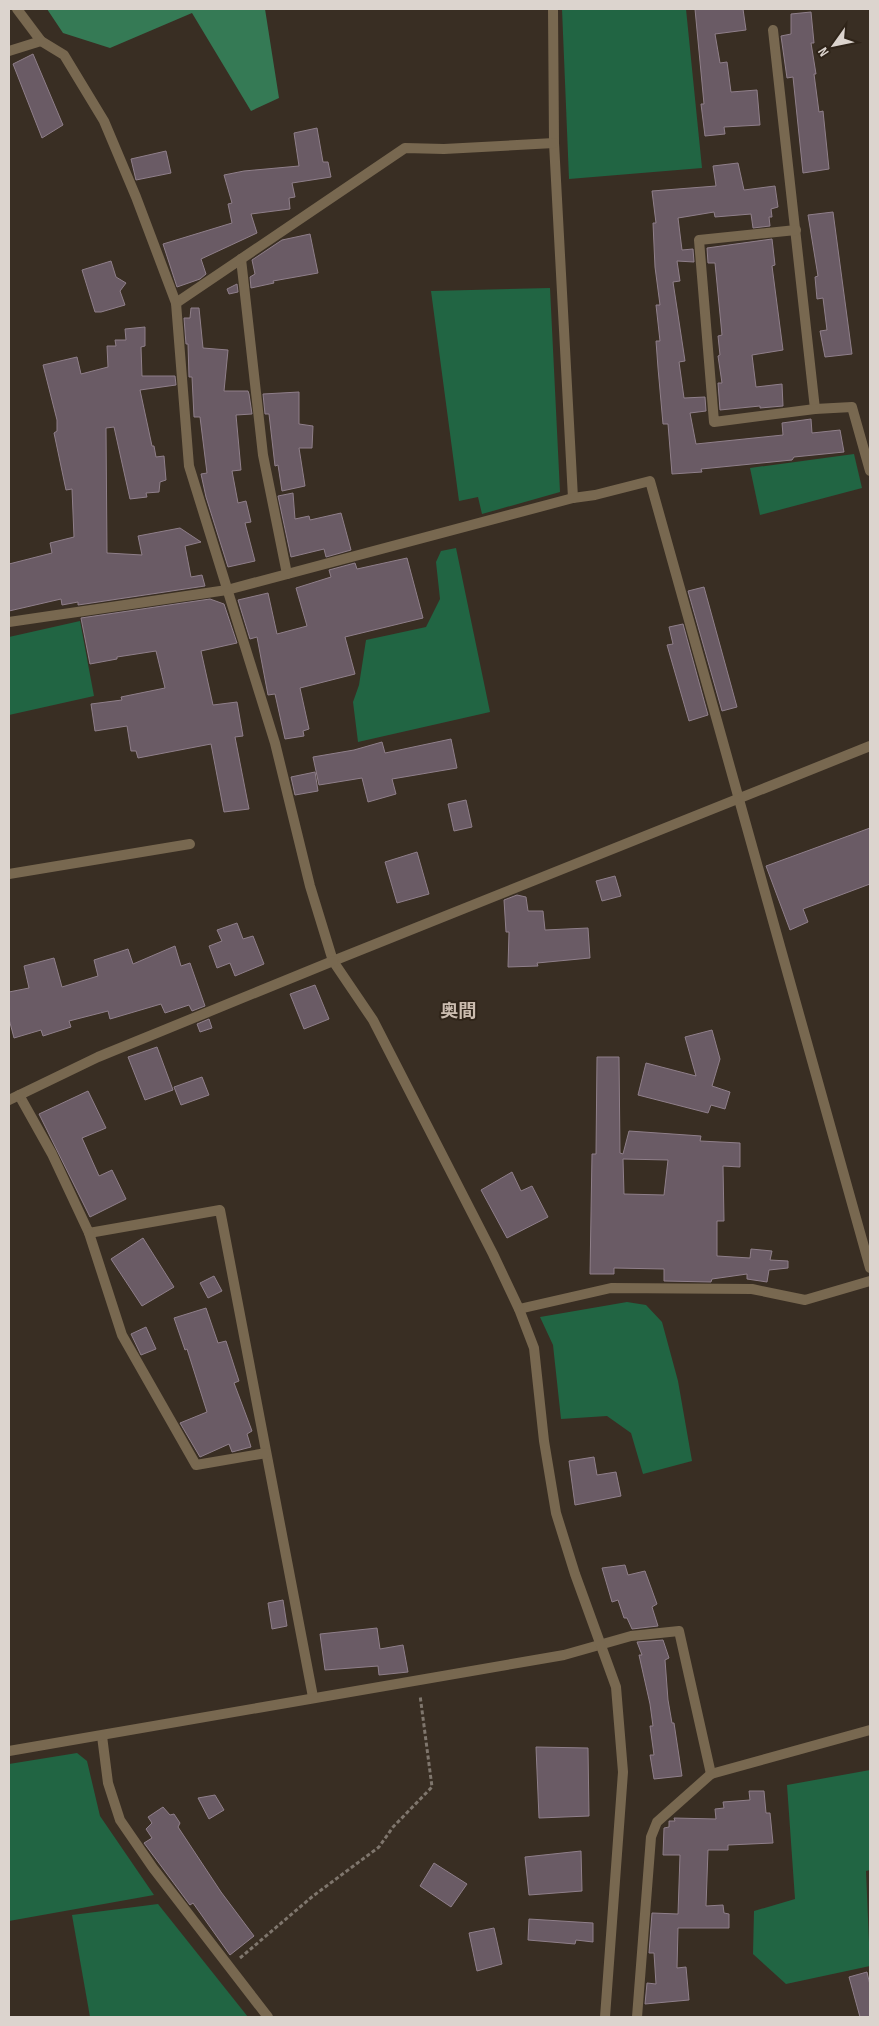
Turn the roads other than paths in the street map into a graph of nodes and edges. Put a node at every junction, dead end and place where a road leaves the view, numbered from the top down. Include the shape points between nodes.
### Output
1 (17, 9) edge
2 (553, 9) edge
3 (774, 30) dead end
4 (41, 41) junction
5 (9, 51) edge
6 (554, 142) junction
7 (796, 230) junction
8 (241, 259) junction
9 (176, 304) junction
10 (815, 409) junction
11 (870, 471) edge
12 (573, 498) junction
13 (287, 574) junction
14 (228, 590) junction
15 (9, 622) edge
16 (870, 746) edge
17 (739, 798) junction
18 (190, 844) dead end
19 (9, 874) edge
20 (333, 961) junction
21 (19, 1095) junction
22 (9, 1100) edge
23 (89, 1233) junction
24 (870, 1268) edge
25 (870, 1281) edge
26 (519, 1309) junction
27 (266, 1453) junction
28 (599, 1644) junction
29 (313, 1697) junction
30 (870, 1730) edge
31 (102, 1736) junction
32 (9, 1751) edge
33 (711, 1774) junction
34 (268, 2017) edge
35 (605, 2017) edge
36 (637, 2017) edge

1 - 4 street
2 - 6 street
3 - 7 street
4 - 5 street
4 - 9 street via 64,55 104,121
6 - 8 street via 444,149 405,148
6 - 12 street
7 - 10 street
7 - 10 street via 699,240 714,422
8 - 9 street
8 - 13 street via 263,455
9 - 14 street via 189,466
10 - 11 street via 852,407
12 - 13 street
12 - 17 street via 650,481
13 - 14 street
14 - 15 street
14 - 20 street via 275,743 310,886
16 - 17 street
17 - 20 street
17 - 24 street
18 - 19 street
20 - 21 street via 98,1057
20 - 26 street via 372,1020
21 - 22 street
21 - 23 street via 52,1154
23 - 27 street via 122,1335 196,1465
23 - 27 street via 220,1210
25 - 26 street via 805,1300 752,1289 611,1288
26 - 28 street via 534,1348 556,1513
27 - 29 street
28 - 29 street via 564,1655
28 - 33 street via 631,1636 679,1632
28 - 35 street via 616,1687 623,1772
29 - 31 street
30 - 33 street
31 - 32 street
31 - 34 street via 108,1783 120,1820
33 - 36 street via 657,1822 650,1837

